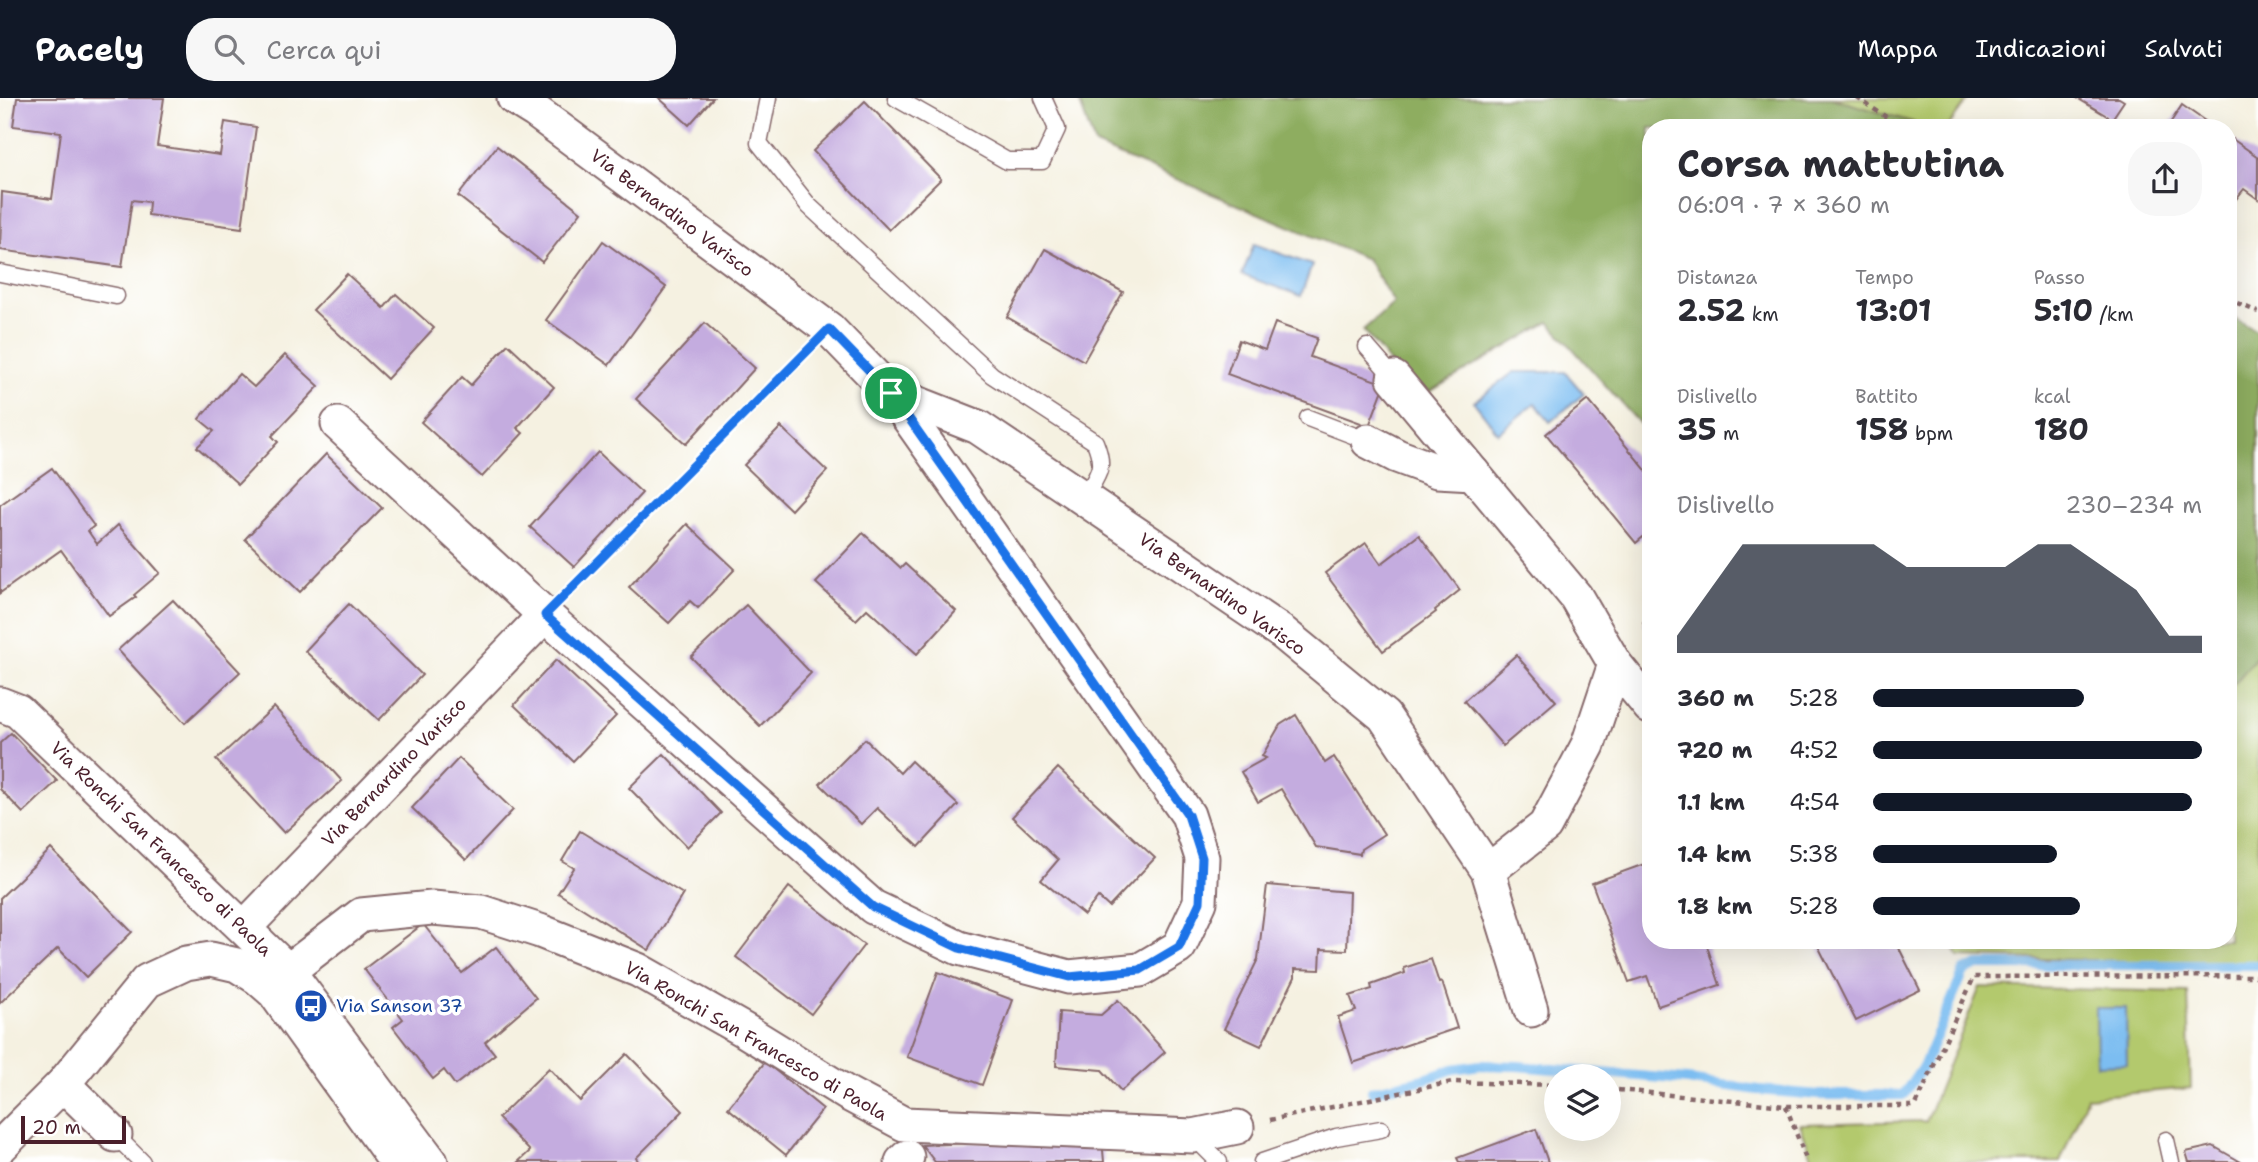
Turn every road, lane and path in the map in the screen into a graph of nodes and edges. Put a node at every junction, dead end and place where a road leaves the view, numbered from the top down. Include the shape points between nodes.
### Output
1 (514, 98) edge
2 (768, 98) edge
3 (896, 98) edge
4 (1043, 98) edge
5 (1857, 98) edge
6 (1889, 119) edge
7 (0, 273) edge
8 (116, 296) dead end
9 (2237, 303) edge
10 (2258, 312) edge
11 (829, 329) junction
12 (1367, 347) dead end
13 (1394, 378) joint
14 (891, 393) junction
15 (1308, 418) dead end
16 (338, 424) dead end
17 (1368, 441) joint
18 (1473, 472) junction
19 (1084, 498) junction
20 (545, 615) junction
21 (1615, 664) junction
22 (1642, 697) edge
23 (0, 704) edge
24 (1488, 871) junction
25 (244, 928) junction
26 (288, 971) junction
27 (2258, 976) edge
28 (1531, 1010) dead end
29 (63, 1084) junction
30 (1544, 1085) edge
31 (1621, 1090) edge
32 (1786, 1106) junction
33 (1237, 1127) joint
34 (1381, 1129) dead end
35 (115, 1135) joint
36 (1193, 1136) junction
37 (2166, 1140) dead end
38 (0, 1147) edge
39 (142, 1162) edge
40 (396, 1162) edge
41 (431, 1162) edge
42 (1219, 1162) edge
43 (1262, 1162) edge
44 (1807, 1162) edge
45 (2171, 1162) edge

1 - 11 street, Via Bernardino Varisco
2 - 19 lane via 760,143 810,206 992,375 1095,442 1102,458 1100,471
3 - 4 lane via 1007,161 1042,161 1057,129
5 - 6 path
7 - 8 lane
9 - 10 path
11 - 14 street, Via Bernardino Varisco
11 - 20 path
12 - 13 lane
13 - 18 street
14 - 19 street, Via Bernardino Varisco via 978,427
14 - 20 street, Via Bernardino Varisco via 1188,815 1202,858 1200,902 1179,947 1140,970 1069,977 959,948 873,907
15 - 17 lane
16 - 20 street, Via Bernardino Varisco
17 - 18 street via 1437,471
18 - 21 street via 1576,597
19 - 24 street, Via Bernardino Varisco via 1283,632 1384,716
20 - 25 street, Via Bernardino Varisco
21 - 22 street
21 - 24 street via 1588,745 1545,826
23 - 25 street, Via Ronchi San Francesco di Paola via 18,711
24 - 28 street, Via Bernardino Varisco
25 - 26 street, Via Ronchi San Francesco di Paola
26 - 36 street, Via Ronchi San Francesco di Paola via 361,915 432,908 481,912 638,970 904,1124
26 - 41 street
27 - 32 path via 1975,977 1916,1105
29 - 35 street
29 - 38 street
29 - 40 street via 147,981 186,962 211,958 237,965 274,992
30 - 33 path via 1452,1082
31 - 32 path
32 - 44 path
33 - 36 street, Via Ronchi San Francesco di Paola
34 - 43 lane
35 - 39 lane
36 - 42 lane
37 - 45 lane

